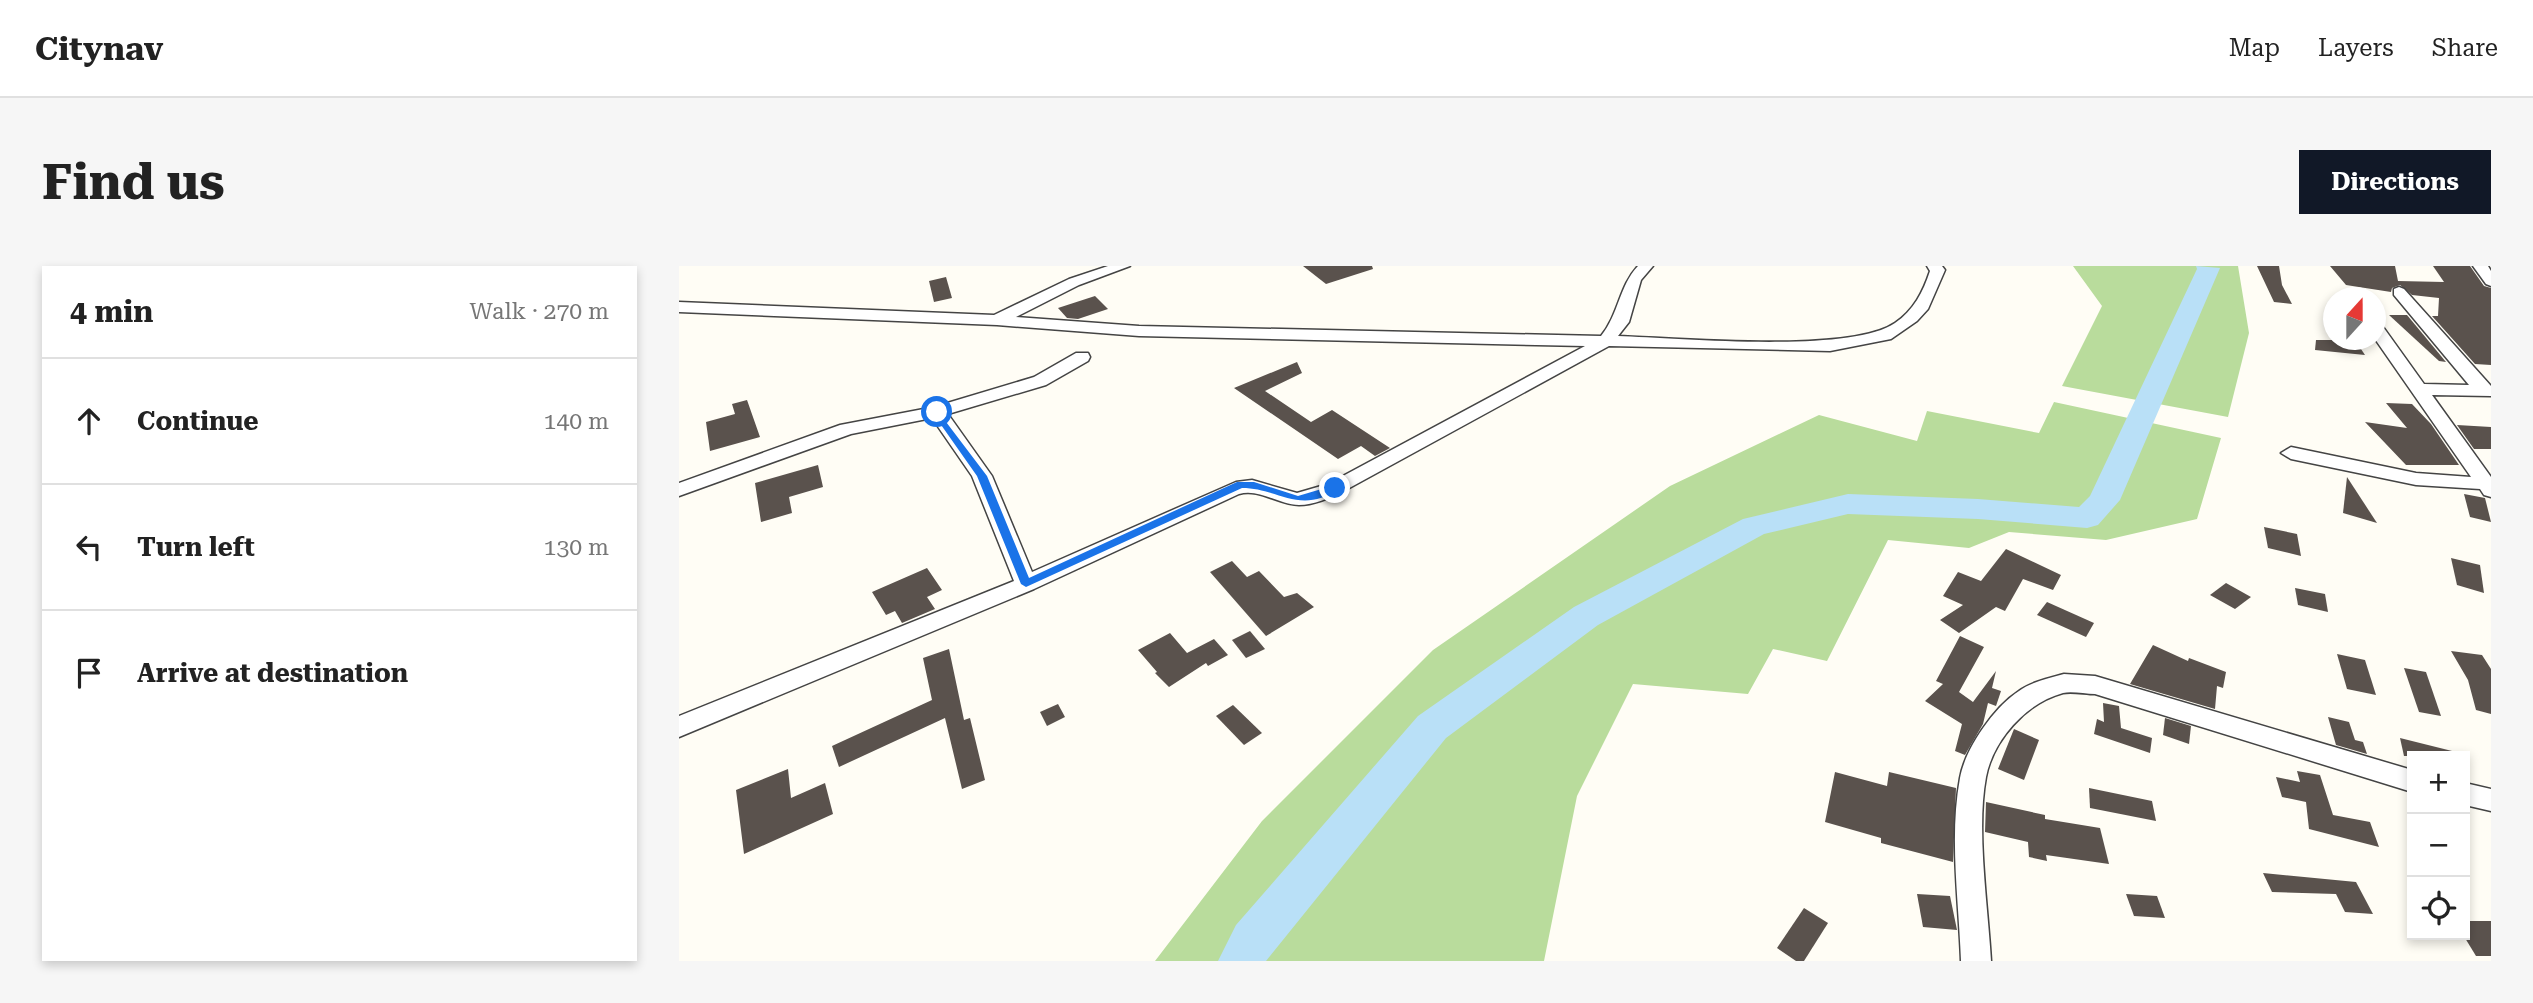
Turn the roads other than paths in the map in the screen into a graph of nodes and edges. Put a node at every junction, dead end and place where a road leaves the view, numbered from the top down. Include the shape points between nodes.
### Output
1 (1123, 266) edge
2 (1646, 266) edge
3 (1934, 266) edge
4 (2480, 266) edge
5 (2491, 281) edge
6 (2399, 292) dead end
7 (679, 307) edge
8 (997, 320) junction
9 (1606, 341) junction
10 (2386, 343) edge
11 (1082, 357) dead end
12 (2417, 389) junction
13 (2487, 391) edge
14 (937, 412) junction
15 (2291, 453) dead end
16 (2490, 486) edge
17 (679, 489) edge
18 (1026, 584) junction
19 (679, 727) edge
20 (2407, 779) edge
21 (2470, 795) edge
22 (2491, 800) edge
23 (1976, 961) edge

1 - 8 street via 1075,282
2 - 9 street via 1627,292 1621,322
3 - 9 street via 1938,270 1933,288 1917,316 1904,326 1856,344
4 - 5 street
6 - 13 street
7 - 8 street
8 - 9 street via 1139,331
9 - 18 street via 1335,488 1298,499 1240,485
10 - 12 street
11 - 14 street via 1040,381
12 - 13 street
12 - 16 street
14 - 17 street via 847,429
14 - 18 street via 982,476
15 - 16 street via 2416,479
18 - 19 street
20 - 23 street via 2095,685 2064,683 2029,696 1990,738 1973,776 1970,828
21 - 22 street

